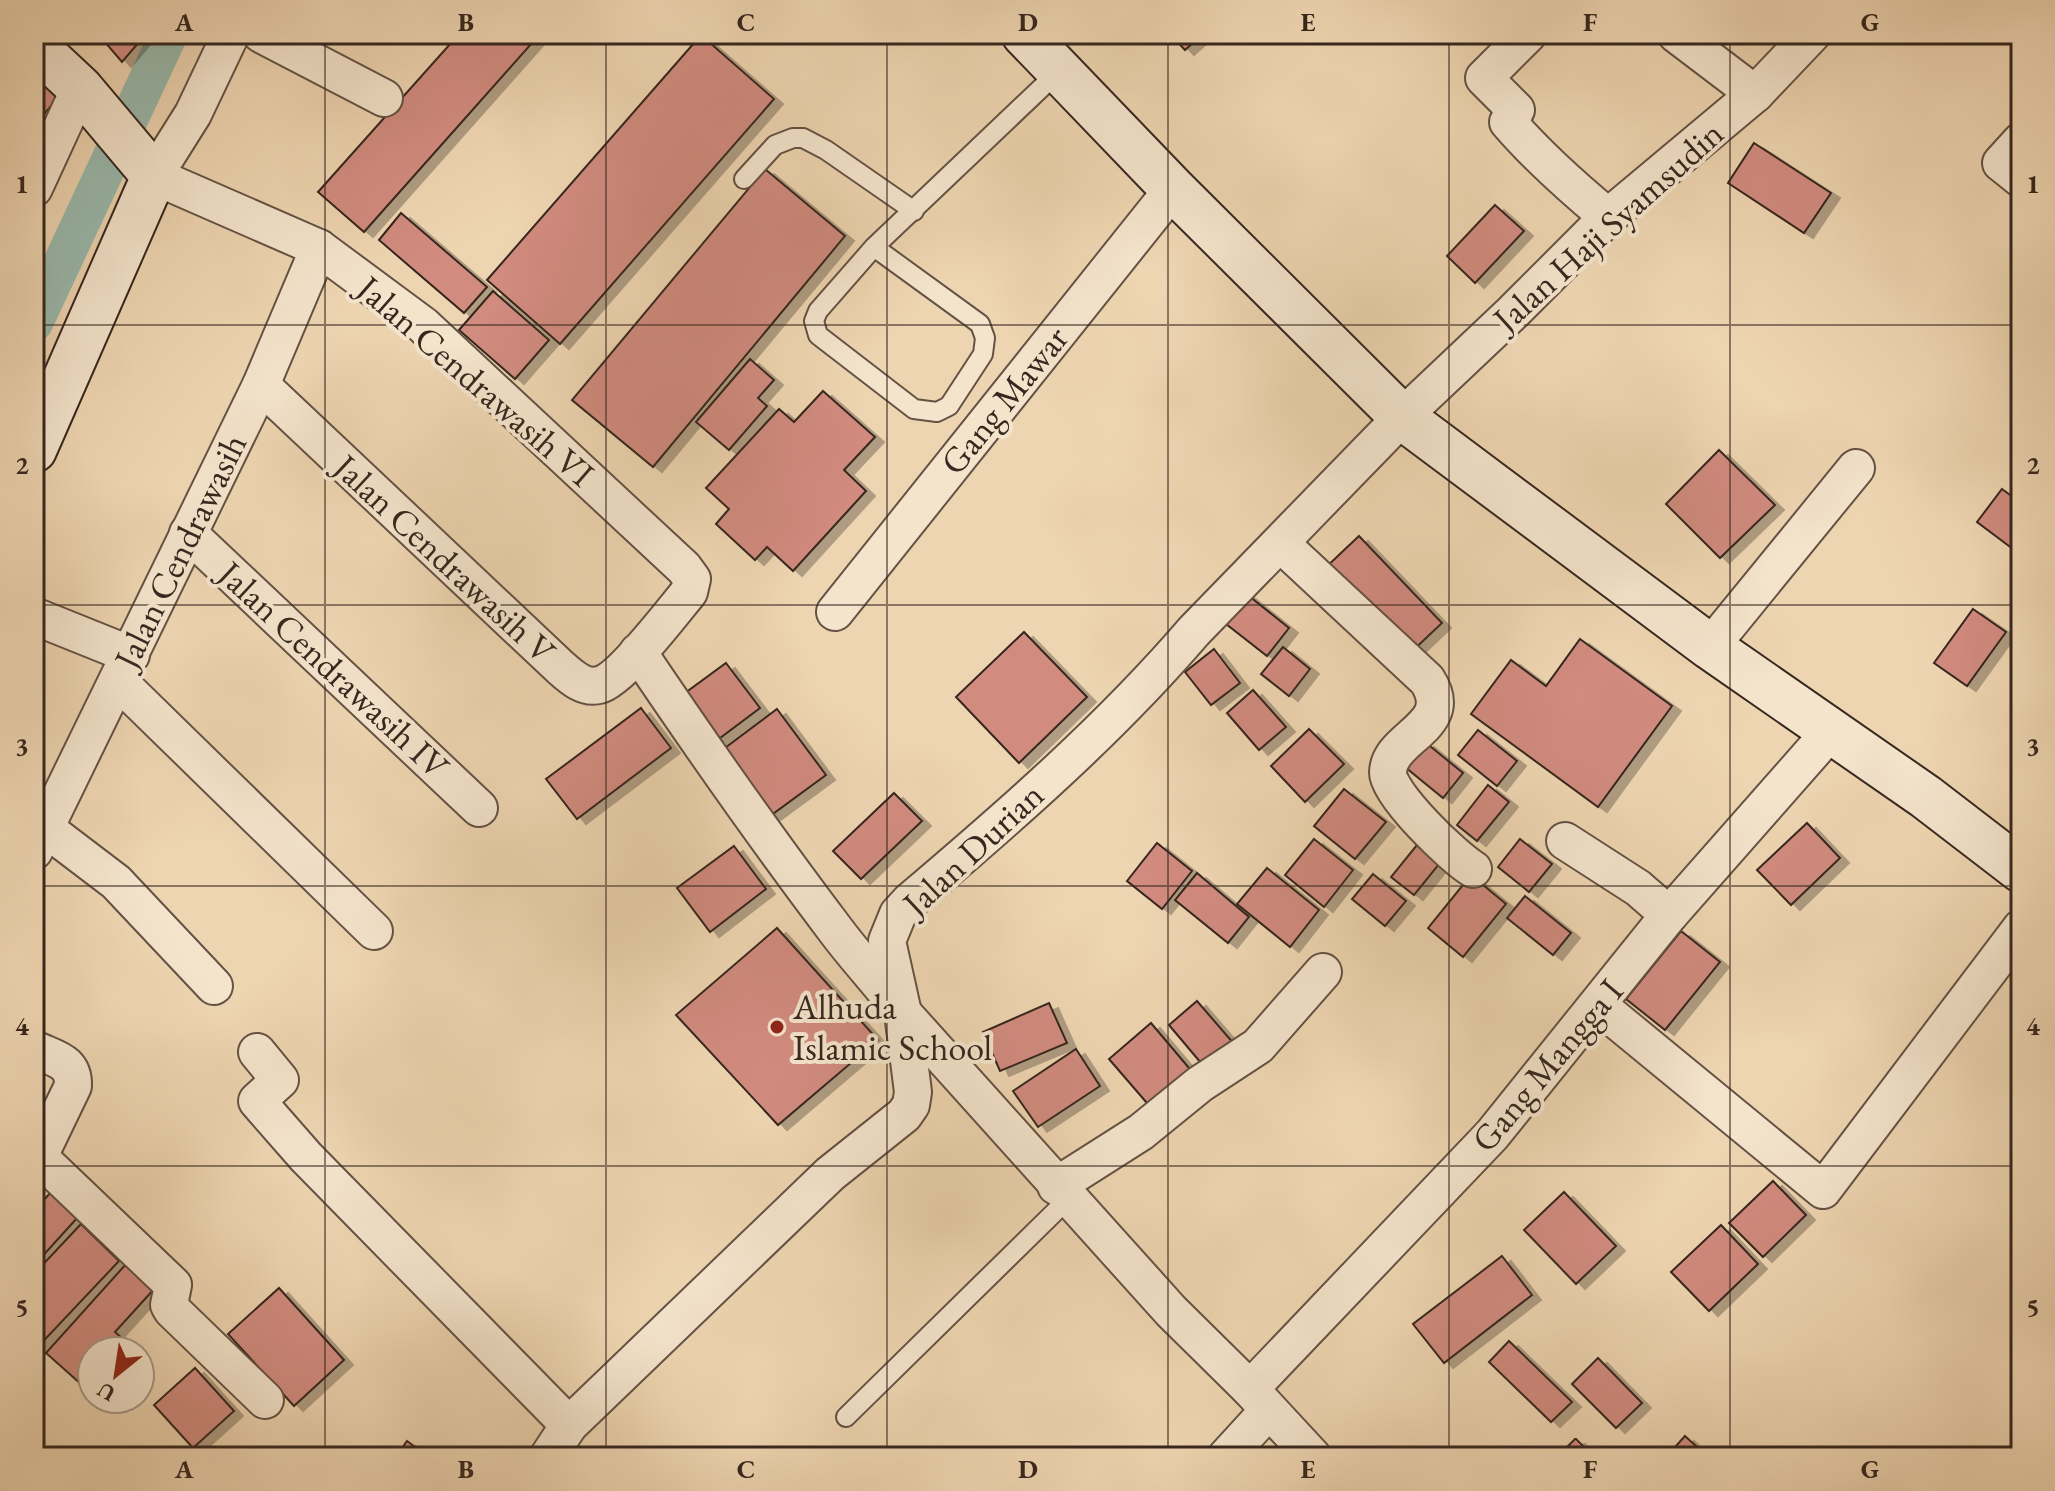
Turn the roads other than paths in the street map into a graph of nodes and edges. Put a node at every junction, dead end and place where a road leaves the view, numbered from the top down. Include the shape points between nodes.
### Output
1 (231, 34) edge
2 (261, 34) edge
3 (1024, 34) edge
4 (1528, 34) edge
5 (1676, 34) edge
6 (1812, 34) edge
7 (34, 45) edge
8 (1058, 72) junction
9 (80, 88) junction
10 (1755, 94) junction
11 (384, 98) dead end
12 (2021, 141) edge
13 (154, 176) junction
14 (744, 179) dead end
15 (2021, 179) edge
16 (34, 188) edge
17 (1173, 189) junction
18 (914, 211) junction
19 (1608, 217) junction
20 (874, 247) junction
21 (319, 248) junction
22 (261, 385) junction
23 (1402, 417) junction
24 (34, 450) edge
25 (1856, 468) dead end
26 (188, 533) junction
27 (1280, 543) junction
28 (835, 612) dead end
29 (34, 616) edge
30 (1710, 647) junction
31 (638, 652) junction
32 (124, 668) junction
33 (1831, 731) junction
34 (479, 808) dead end
35 (39, 839) edge
36 (1565, 841) dead end
37 (1473, 869) dead end
38 (2021, 870) edge
39 (1669, 915) junction
40 (2021, 928) edge
41 (374, 931) dead end
42 (1323, 972) dead end
43 (214, 986) dead end
44 (1598, 1005) junction
45 (903, 1013) junction
46 (34, 1049) edge
47 (257, 1052) dead end
48 (36, 1162) edge
49 (1062, 1192) junction
50 (1259, 1399) junction
51 (265, 1400) dead end
52 (846, 1417) dead end
53 (569, 1425) junction
54 (548, 1457) edge
55 (1226, 1457) edge
56 (1313, 1457) edge

1 - 13 street via 193,114
2 - 11 street
3 - 8 street
4 - 19 street via 1484,78 1516,110 1508,122 1517,133
5 - 10 street
6 - 10 street, Jalan Haji Syamsudin
7 - 9 street
8 - 17 street
8 - 18 lane
9 - 13 street
9 - 16 street
10 - 19 street, Jalan Haji Syamsudin
12 - 15 street via 2001,163
13 - 21 street, Jalan Cendrawasih VI
13 - 24 street
14 - 18 lane via 775,145 803,138
17 - 23 street
17 - 28 street, Gang Mawar
18 - 20 lane
19 - 23 street, Jalan Haji Syamsudin
20 - 20 lane via 818,311 815,328 914,409 937,412 949,406 983,354 980,324
21 - 22 street, Jalan Cendrawasih
21 - 31 street, Jalan Cendrawasih VI via 423,325 689,575 689,592
22 - 26 street, Jalan Cendrawasih
22 - 31 street, Jalan Cendrawasih V via 571,678 599,685
23 - 27 street, Jalan Durian
23 - 30 street
25 - 30 street
26 - 32 street, Jalan Cendrawasih
26 - 34 street, Jalan Cendrawasih IV
27 - 37 street via 1427,680 1436,702 1433,712 1392,758 1388,773 1392,787 1441,845
27 - 45 street, Jalan Durian via 1016,811 898,914 887,941
29 - 32 street
30 - 33 street
31 - 45 street via 839,936
32 - 35 street, Jalan Cendrawasih
32 - 41 street
33 - 38 street
33 - 39 street, Gang Mangga I
35 - 43 street via 116,882
36 - 39 street via 1638,888
39 - 44 street, Gang Mangga I
40 - 44 street via 1823,1190
42 - 49 street via 1258,1046 1200,1084
44 - 50 street, Gang Mangga I via 1492,1135
45 - 49 street
45 - 53 street, Jalan Durian via 913,1092 904,1115 830,1174
46 - 48 street via 74,1073 73,1086
47 - 53 street via 280,1080 257,1101
48 - 51 street via 173,1285 172,1310
49 - 50 street
49 - 52 lane
50 - 55 street, Gang Mangga I
50 - 56 street
53 - 54 street, Jalan Durian

